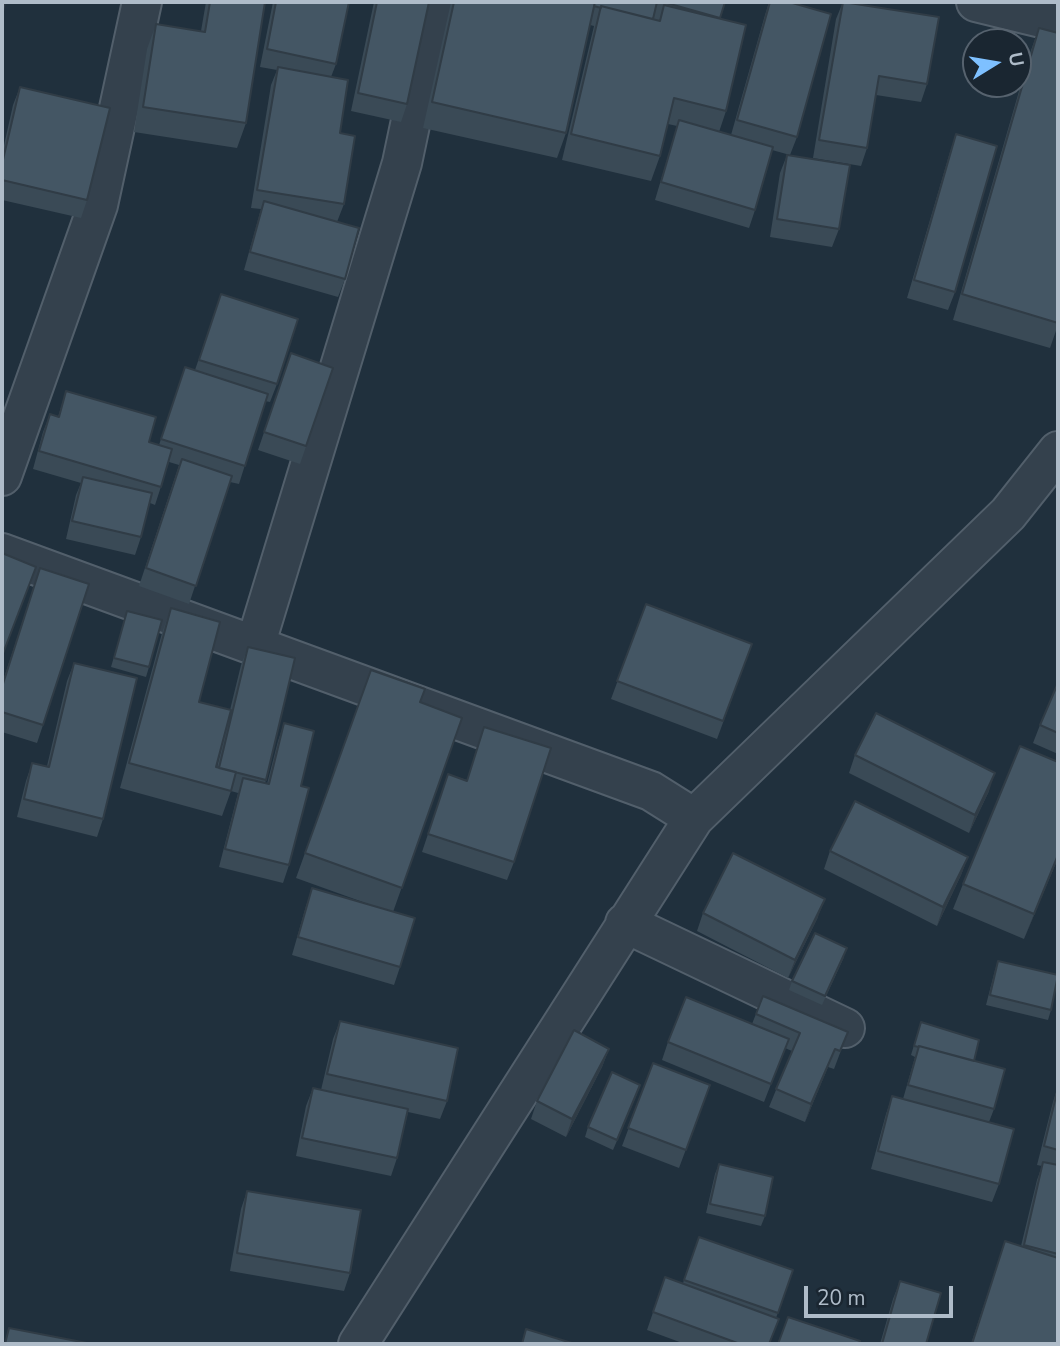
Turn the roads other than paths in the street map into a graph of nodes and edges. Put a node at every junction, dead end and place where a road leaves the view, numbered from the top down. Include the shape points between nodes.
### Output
1 (142, 2) edge
2 (436, 2) edge
3 (976, 2) edge
4 (1058, 22) edge
5 (1058, 451) edge
6 (2, 476) edge
7 (2, 553) edge
8 (255, 646) junction
9 (694, 818) junction
10 (625, 923) junction
11 (845, 1028) edge
12 (358, 1344) edge

1 - 6 street via 97,205
2 - 8 street via 402,163
3 - 4 street
5 - 9 street via 1008,514
7 - 8 street
8 - 9 street via 651,791
9 - 10 street
10 - 11 street
10 - 12 street

